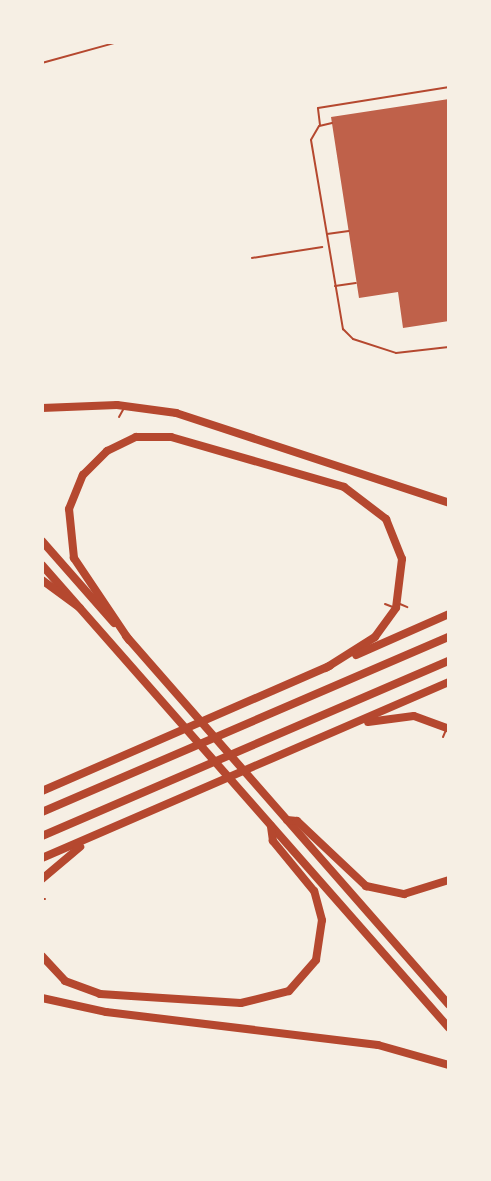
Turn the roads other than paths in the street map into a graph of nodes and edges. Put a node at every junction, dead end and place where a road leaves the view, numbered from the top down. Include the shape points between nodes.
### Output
1 (449, 87) edge
2 (332, 123) dead end
3 (321, 126) junction
4 (349, 231) dead end
5 (327, 234) junction
6 (356, 283) dead end
7 (335, 286) junction
8 (449, 346) edge
9 (126, 405) junction
10 (42, 408) edge
11 (119, 417) dead end
12 (449, 503) edge
13 (42, 541) edge
14 (42, 565) edge
15 (42, 580) edge
16 (385, 604) dead end
17 (397, 605) junction
18 (407, 607) dead end
19 (80, 608) junction
20 (449, 614) edge
21 (449, 637) edge
22 (129, 640) junction
23 (449, 661) edge
24 (326, 668) junction
25 (449, 682) edge
26 (448, 728) edge
27 (335, 732) junction
28 (443, 737) dead end
29 (42, 791) edge
30 (42, 812) edge
31 (286, 820) junction
32 (271, 826) junction
33 (101, 832) junction
34 (42, 836) edge
35 (42, 858) edge
36 (42, 879) edge
37 (449, 880) edge
38 (42, 956) edge
39 (42, 998) edge
40 (449, 1005) edge
41 (449, 1028) edge
42 (449, 1065) edge

1 - 3 lane via 318,108
2 - 3 lane
3 - 5 lane via 311,140
4 - 5 lane
5 - 7 lane
6 - 7 lane
7 - 8 lane via 343,329 353,339 404,354
9 - 10 highway
9 - 11 lane
9 - 12 highway via 188,416
13 - 22 highway
14 - 19 highway
15 - 19 highway
16 - 17 lane
17 - 18 lane
17 - 22 highway via 403,568 398,542 381,513 359,494 183,439 144,436 115,445 92,463 75,488 68,518 81,571
17 - 24 highway via 375,637
19 - 32 highway
20 - 24 highway
21 - 30 highway
22 - 31 highway
23 - 34 highway
24 - 29 highway
25 - 27 highway
26 - 27 highway via 404,716
26 - 28 lane
27 - 33 highway
31 - 37 highway via 297,821 366,886 404,894
31 - 40 highway
32 - 38 highway via 273,841 314,891 322,920 316,960 288,991 241,1003 100,994 65,981
32 - 41 highway
33 - 35 highway
33 - 36 highway via 59,860
39 - 42 highway via 106,1012 378,1045

